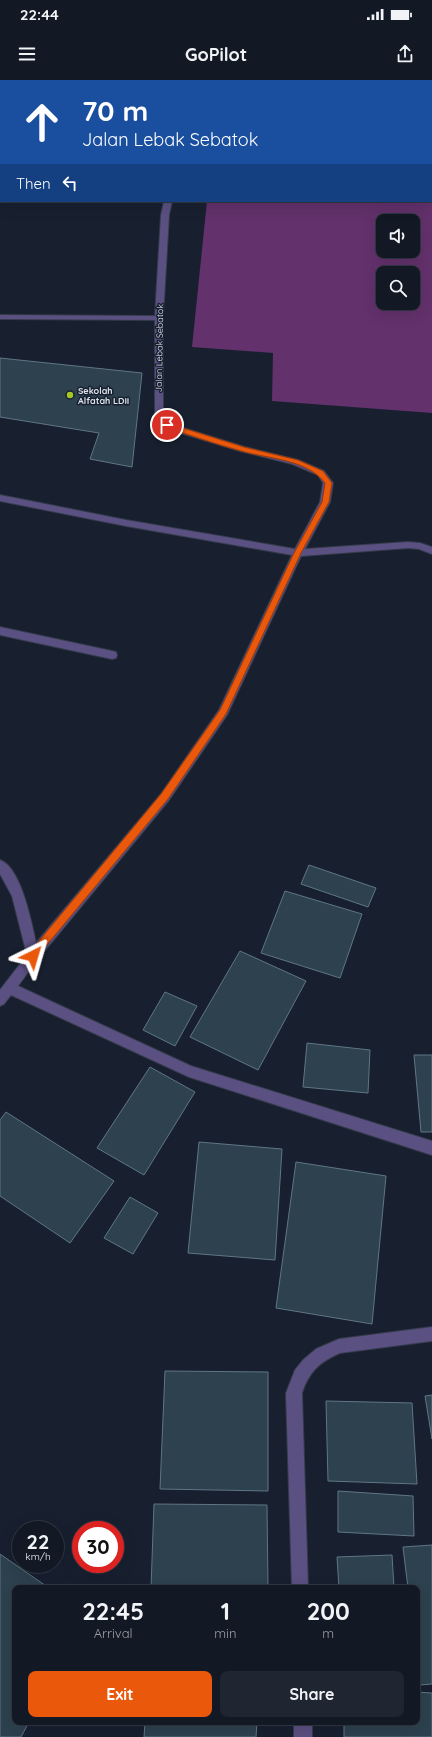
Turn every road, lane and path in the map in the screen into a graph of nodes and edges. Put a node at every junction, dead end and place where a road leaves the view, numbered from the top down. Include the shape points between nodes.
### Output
1 (168, 202) edge
2 (0, 317) edge
3 (159, 318) junction
4 (0, 498) edge
5 (432, 551) edge
6 (298, 553) junction
7 (0, 631) edge
8 (112, 655) dead end
9 (0, 865) edge
10 (33, 956) junction
11 (10, 988) junction
12 (0, 1000) edge
13 (432, 1148) edge
14 (432, 1334) edge
15 (300, 1585) edge
16 (303, 1725) edge
17 (303, 1737) edge

1 - 3 street, Jalan Lebak Sebatok
2 - 3 street
3 - 6 street, Jalan Lebak Sebatok via 159,419 176,429 302,464 326,478 328,483 325,502
4 - 6 street
5 - 6 street via 408,544
6 - 10 street, Jalan Lebak Sebatok via 224,712 164,797
7 - 8 street
9 - 10 street via 11,878 17,893
10 - 11 street, Jalan Lebak Sebatok
11 - 12 street, Jalan Lebak Sebatok
11 - 13 street via 189,1071
14 - 15 street via 339,1346 321,1354 300,1375 294,1393
16 - 17 street

